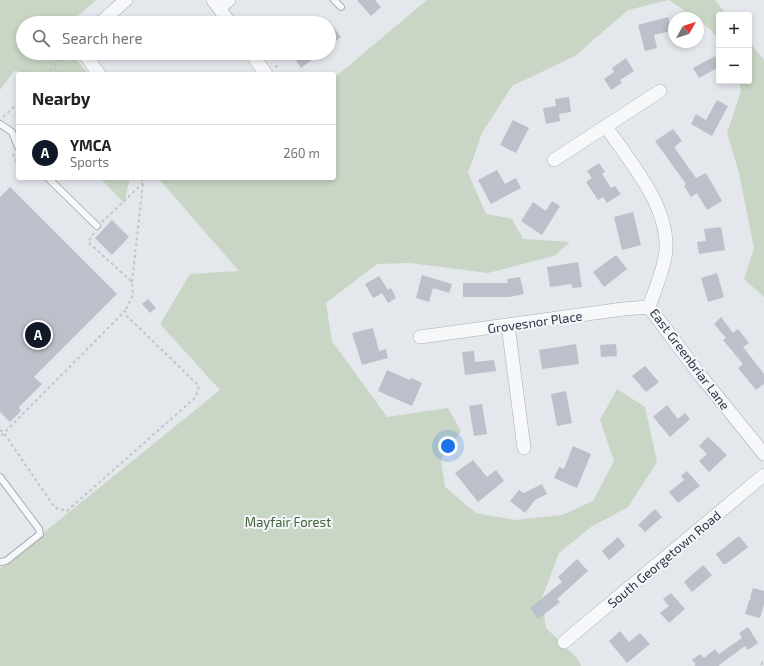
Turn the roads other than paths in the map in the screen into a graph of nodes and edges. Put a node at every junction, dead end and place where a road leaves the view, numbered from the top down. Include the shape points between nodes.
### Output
1 (126, 0) edge
2 (334, 0) edge
3 (220, 3) edge
4 (341, 7) dead end
5 (108, 16) edge
6 (226, 16) edge
7 (89, 60) edge
8 (256, 60) edge
9 (98, 72) edge
10 (265, 72) edge
11 (660, 91) dead end
12 (0, 124) edge
13 (606, 128) junction
14 (16, 142) edge
15 (554, 160) dead end
16 (50, 180) edge
17 (97, 226) road end
18 (649, 307) junction
19 (508, 326) junction
20 (420, 337) dead end
21 (524, 448) dead end
22 (764, 454) edge
23 (764, 475) edge
24 (0, 477) edge
25 (0, 562) edge
26 (564, 642) dead end

1 - 5 street
2 - 4 lane
3 - 6 street
7 - 9 street
8 - 10 street
11 - 13 street
12 - 14 lane via 12,132
13 - 15 street
13 - 18 street, East Greenbriar Lane via 645,183 664,222 666,250
16 - 17 lane
18 - 19 street, Grovesnor Place
18 - 22 street, East Greenbriar Lane
19 - 20 street, Grovesnor Place
19 - 21 street
23 - 26 street, South Georgetown Road
24 - 25 lane via 39,529 40,534 6,561

